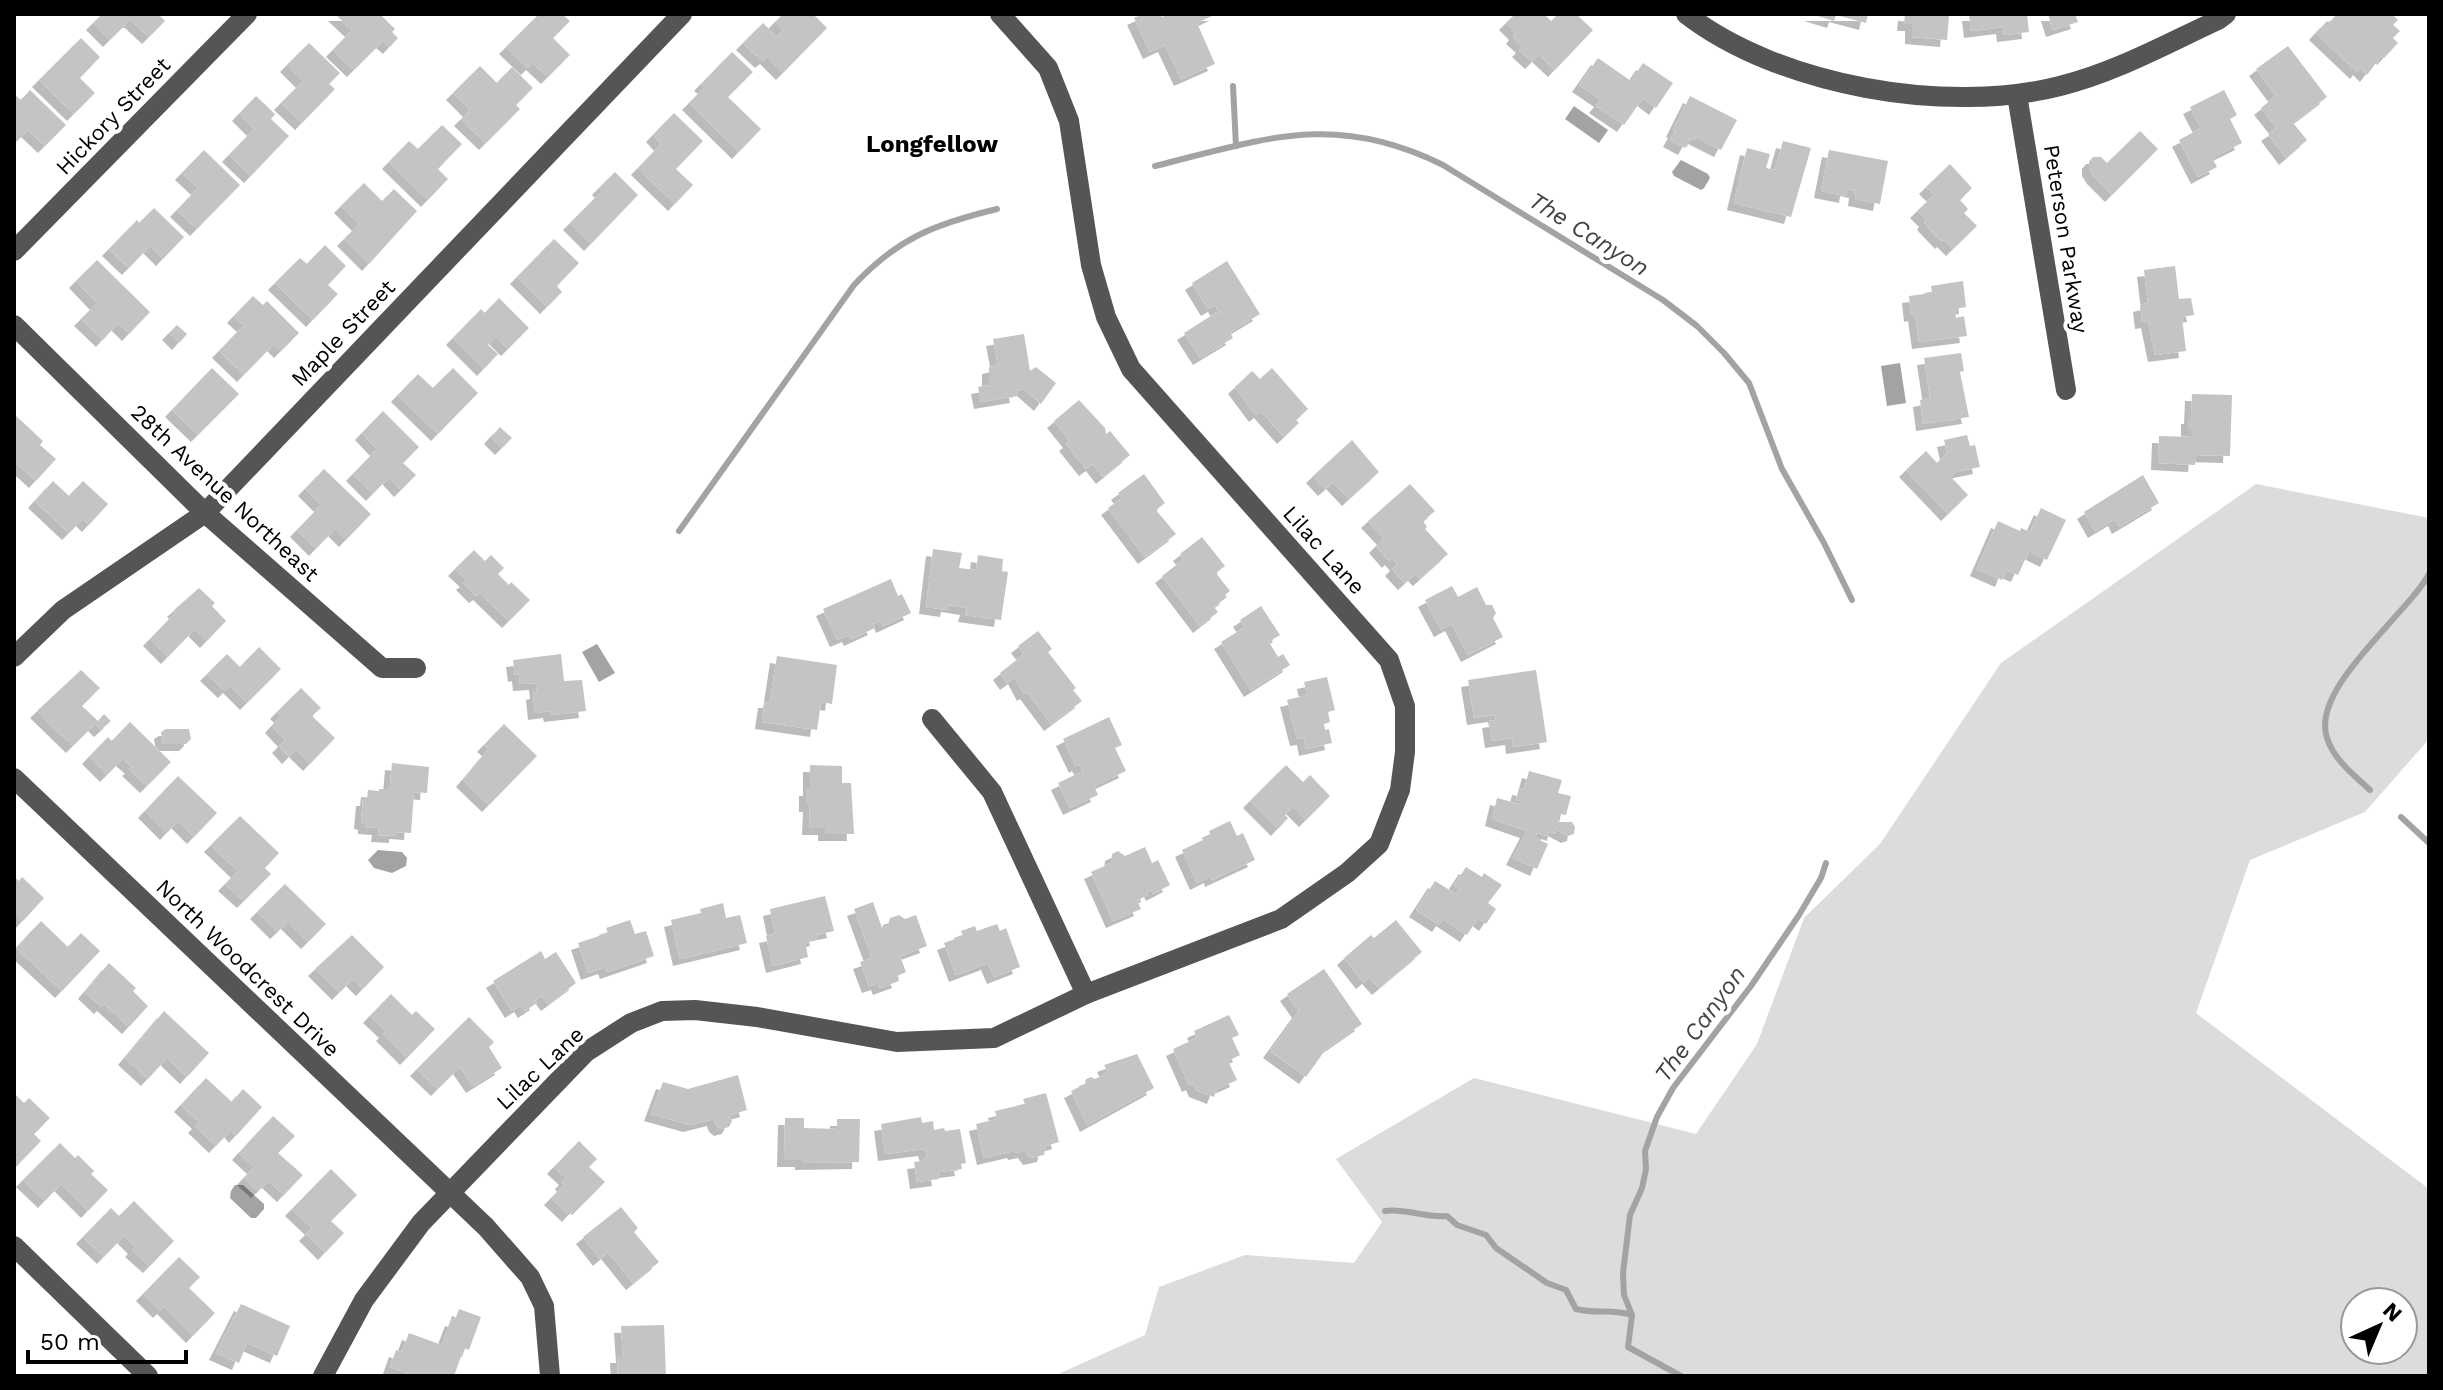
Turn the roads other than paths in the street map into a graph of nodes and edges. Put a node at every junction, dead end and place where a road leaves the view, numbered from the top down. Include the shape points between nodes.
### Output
1 (247, 14) edge
2 (682, 14) edge
3 (1000, 14) edge
4 (1686, 14) edge
5 (2226, 14) edge
6 (2017, 95) junction
7 (14, 251) edge
8 (14, 325) edge
9 (2066, 390) dead end
10 (205, 513) junction
11 (14, 657) edge
12 (416, 668) dead end
13 (932, 719) dead end
14 (14, 778) edge
15 (1086, 994) junction
16 (450, 1192) junction
17 (14, 1246) edge
18 (148, 1376) edge
19 (323, 1376) edge
20 (550, 1376) edge

1 - 7 street, Hickory Street
2 - 10 street, Maple Street
3 - 15 street, Lilac Lane via 1048,68 1069,121 1091,265 1106,317 1131,369 1389,660 1405,706 1400,790 1379,844 1347,873 1281,919
4 - 6 street via 1751,52 1848,84 1929,97
5 - 6 street via 2099,75
6 - 9 street, Peterson Parkway
8 - 10 street, 28th Avenue Northeast
10 - 11 street, Maple Street via 63,610
10 - 12 street, 28th Avenue Northeast via 382,668
13 - 15 street via 992,792
14 - 16 street, North Woodcrest Drive
15 - 16 street, Lilac Lane via 994,1038 928,1042 897,1042 757,1017 662,1011 631,1023 586,1052
16 - 19 street, Lilac Lane via 364,1300
16 - 20 street, North Woodcrest Drive via 530,1277 544,1306
17 - 18 street

